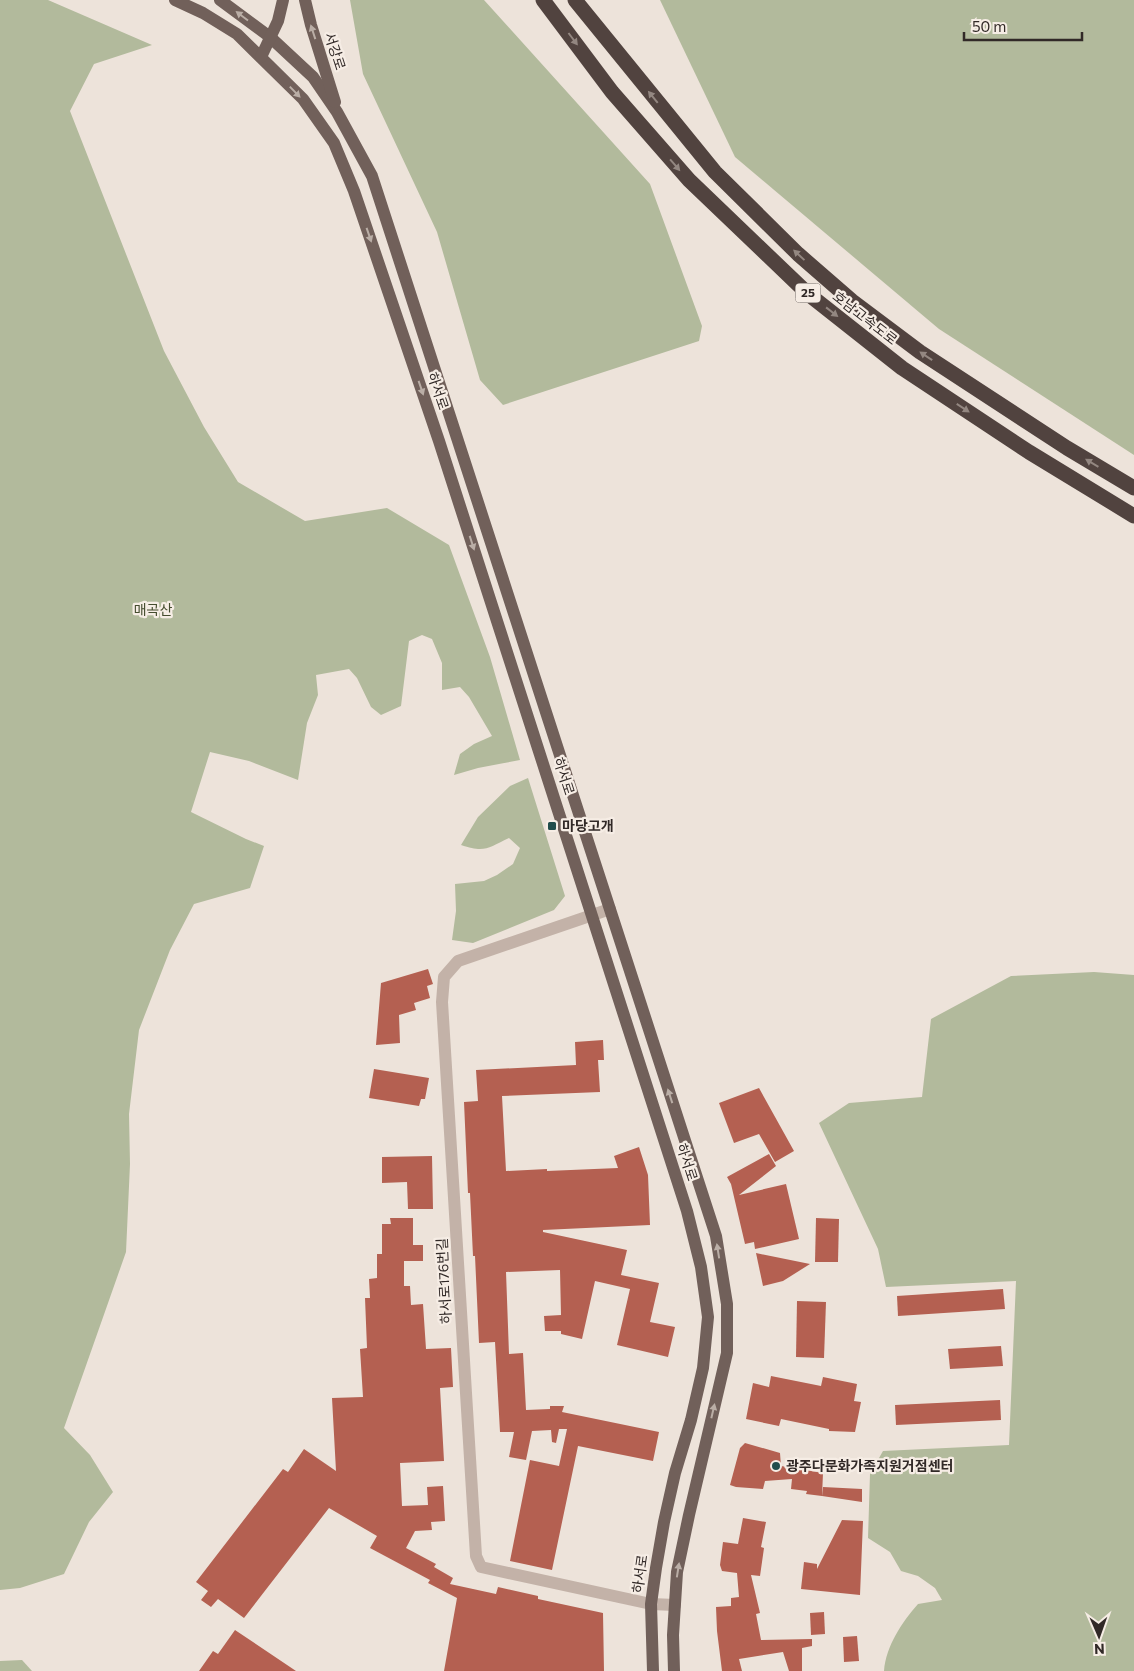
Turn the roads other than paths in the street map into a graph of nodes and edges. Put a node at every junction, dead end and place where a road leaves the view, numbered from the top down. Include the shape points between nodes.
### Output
1 (175, 0) edge
2 (222, 0) edge
3 (282, 0) edge
4 (305, 0) edge
5 (543, 0) edge
6 (576, 0) edge
7 (270, 37) junction
8 (261, 57) junction
9 (337, 112) junction
10 (1134, 488) edge
11 (1134, 516) edge
12 (610, 909) junction
13 (593, 914) junction
14 (651, 1604) junction
15 (675, 1605) junction
16 (653, 1671) edge
17 (674, 1671) edge

1 - 8 main road, 하서로 via 237,34
7 -> 2 main road, 하서로
3 - 7 main road via 278,21
9 -> 4 main road, 서강로
5 -> 11 highway, 호남고속도로 / 25 via 612,92 689,180 808,293 902,368 1029,452
10 -> 6 highway, 호남고속도로 / 25 via 920,352 852,301 798,254 715,172
7 - 8 main road
7 - 9 main road, 하서로 via 313,78
8 -> 13 main road, 하서로 via 303,100 334,143 354,191
9 - 12 main road, 하서로 via 372,176
12 - 13 street, 하서로176번길
15 -> 12 main road, 하서로 via 689,1515 727,1353 727,1304 716,1236
13 - 14 main road, 하서로 via 687,1211 701,1267 708,1317 703,1368 664,1522
13 - 14 street, 하서로176번길 via 458,961 444,977 442,1002 476,1556 481,1566
14 - 15 street, 하서로176번길
14 - 16 main road, 하서로
15 - 17 main road, 하서로

